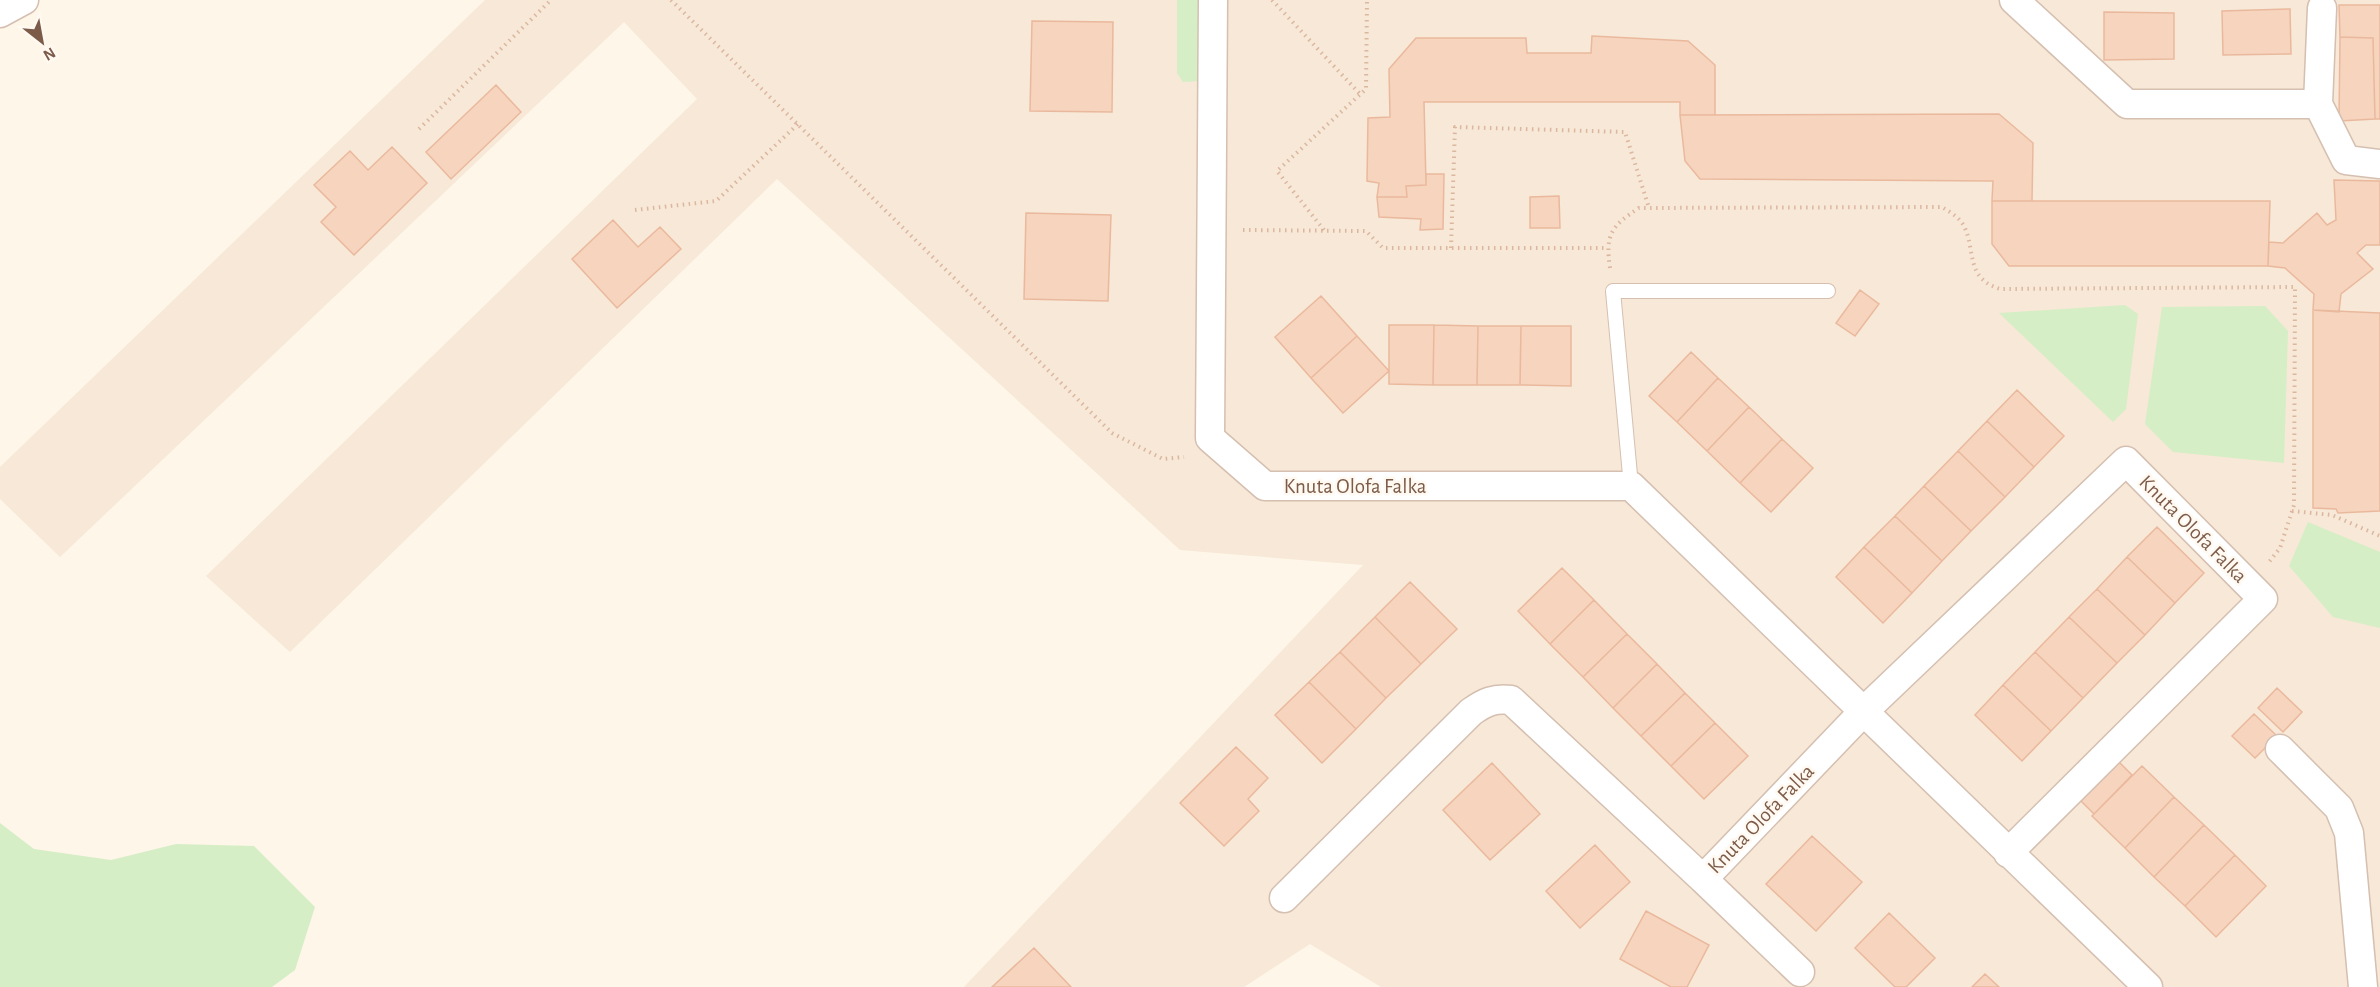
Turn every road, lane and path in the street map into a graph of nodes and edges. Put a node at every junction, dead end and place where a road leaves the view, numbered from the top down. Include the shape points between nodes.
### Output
1 (24, 0) edge
2 (551, 0) edge
3 (671, 0) edge
4 (1213, 0) edge
5 (1272, 0) edge
6 (1367, 0) edge
7 (2014, 0) edge
8 (2322, 8) dead end
9 (0, 13) edge
10 (1360, 94) junction
11 (2318, 104) junction
12 (798, 124) junction
13 (419, 129) dead end
14 (2380, 164) edge
15 (1649, 208) junction
16 (635, 210) dead end
17 (1212, 230) junction
18 (1325, 231) junction
19 (1451, 248) junction
20 (1607, 248) junction
21 (1613, 291) junction
22 (1828, 291) dead end
23 (1227, 452) junction
24 (1631, 486) junction
25 (2292, 512) junction
26 (2380, 536) edge
27 (2249, 585) junction
28 (1864, 711) junction
29 (2280, 749) dead end
30 (2008, 853) junction
31 (1703, 879) junction
32 (1284, 898) dead end
33 (1800, 972) dead end
34 (2148, 987) edge
35 (2363, 987) edge

1 - 9 street
2 - 13 path
3 - 12 path
4 - 17 street, Knuta Olofa Falka
5 - 10 path
6 - 10 path via 1366,89
7 - 11 street via 2127,104
8 - 11 street
10 - 18 path via 1277,171
11 - 14 street via 2346,160
12 - 16 path via 716,201
12 - 23 path via 1113,433 1163,459
15 - 19 path via 1625,132 1455,127
15 - 20 path via 1639,208 1621,220 1610,234
15 - 25 path via 1942,207 1964,226 1978,274 1987,285 2000,289 2295,287
17 - 18 path
17 - 23 street, Knuta Olofa Falka via 1210,438
18 - 19 path via 1366,231 1383,248
19 - 20 path
20 - 21 path
21 - 22 lane
21 - 24 lane
23 - 24 street, Knuta Olofa Falka via 1265,486
24 - 28 street
25 - 26 path via 2332,515
25 - 27 path via 2280,548
27 - 28 street, Knuta Olofa Falka via 2126,461
27 - 30 street, Knuta Olofa Falka via 2263,599
28 - 30 street
28 - 31 street, Knuta Olofa Falka
29 - 35 street via 2339,808 2349,833
30 - 34 street
31 - 32 street, Knuta Olofa Falka via 1512,700 1499,698 1471,712
31 - 33 street

